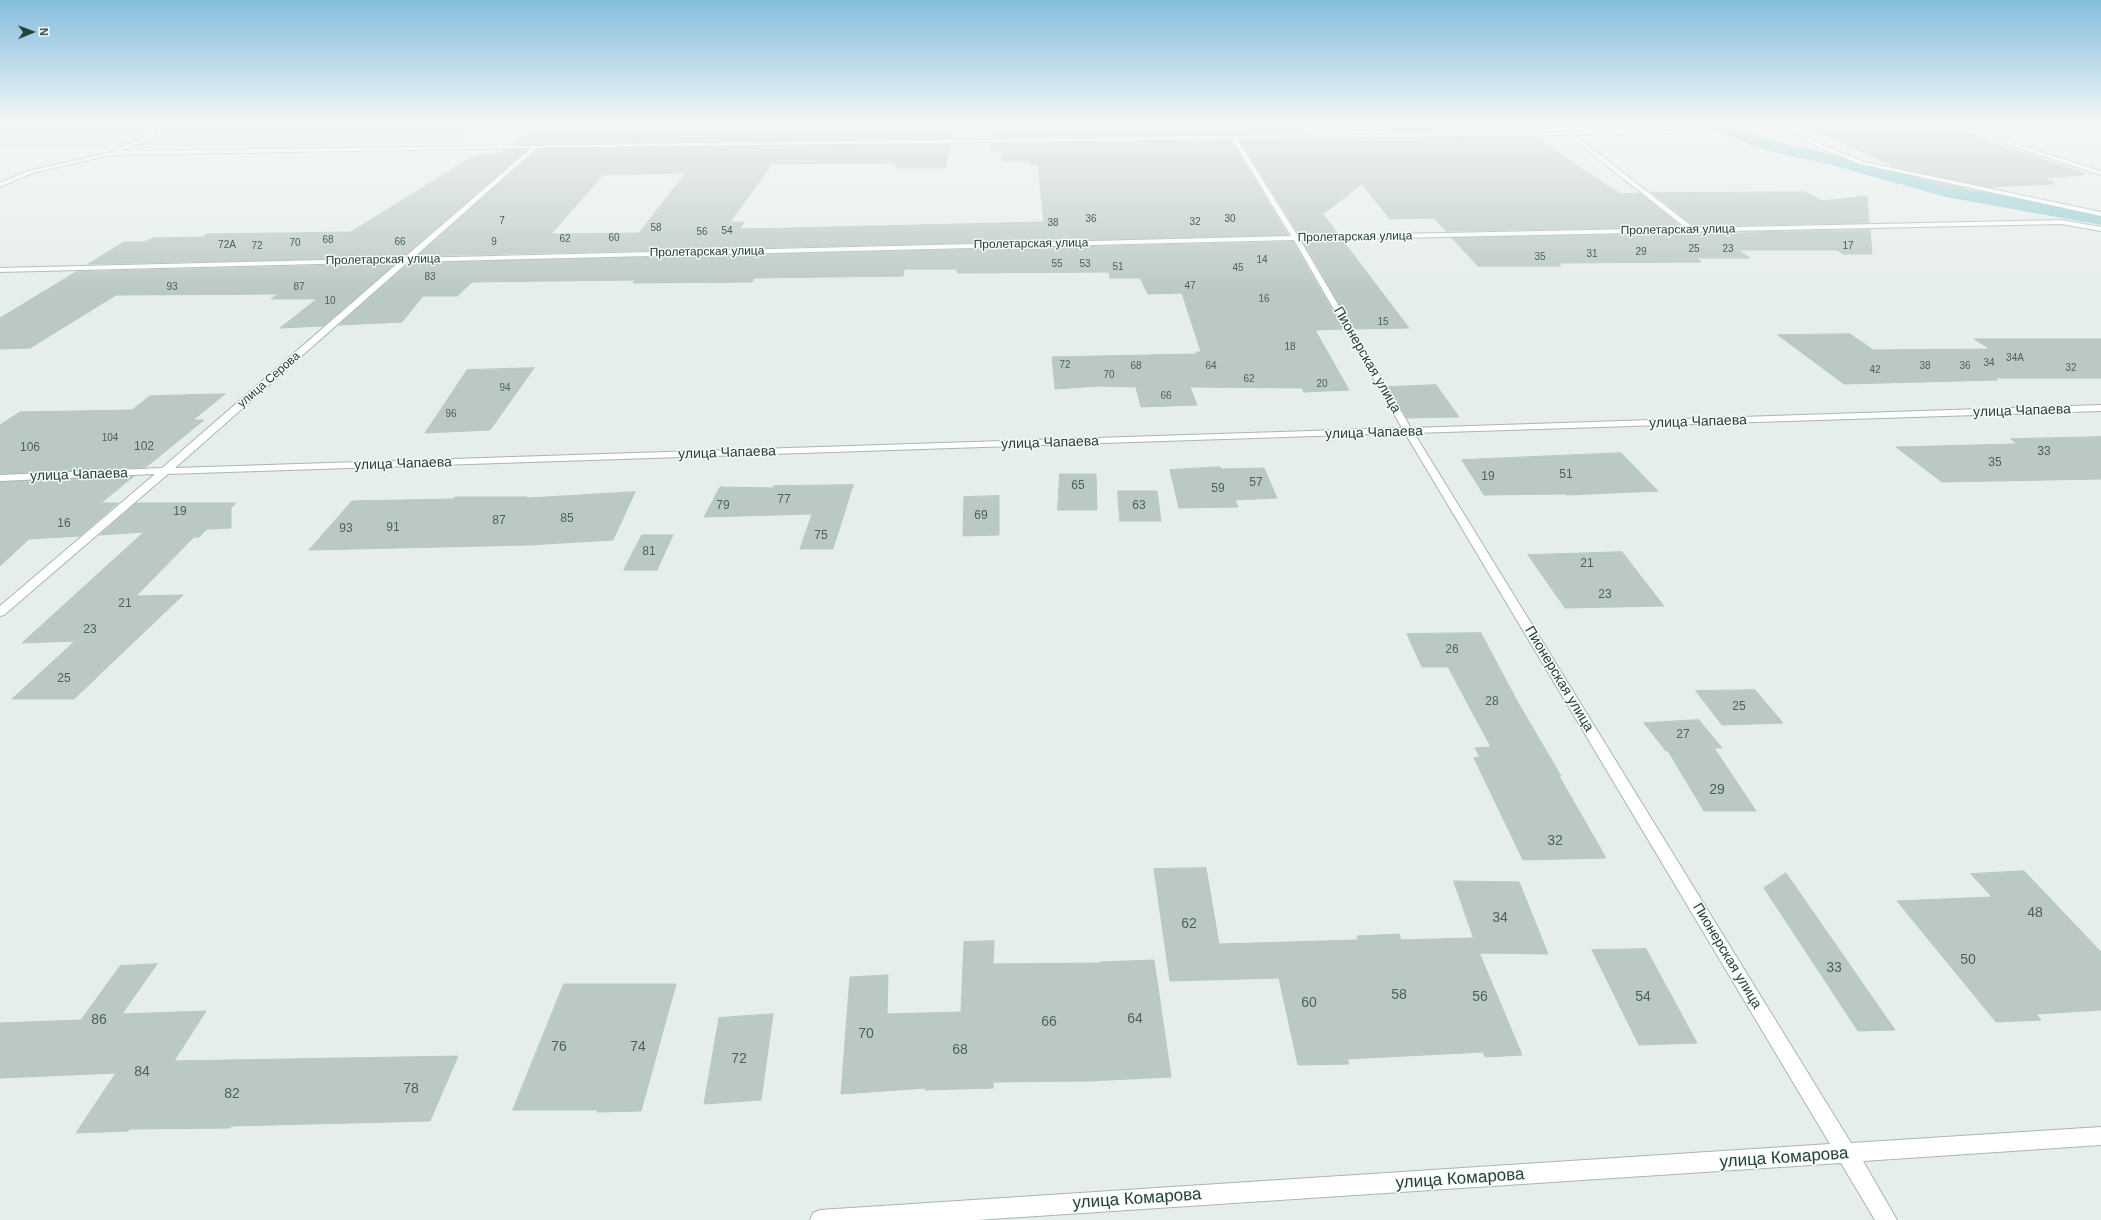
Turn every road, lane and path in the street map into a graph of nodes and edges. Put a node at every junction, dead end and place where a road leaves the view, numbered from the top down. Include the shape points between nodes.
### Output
1 (10, 180) edge
2 (497, 180) edge
3 (1260, 180) edge
4 (1629, 180) edge
5 (1941, 180) edge
6 (0, 184) edge
7 (2101, 214) edge
8 (1692, 229) junction
9 (2101, 229) edge
10 (1296, 238) junction
11 (406, 259) junction
12 (0, 270) edge
13 (2101, 408) edge
14 (1409, 432) junction
15 (165, 471) junction
16 (0, 478) edge
17 (0, 612) edge
18 (2101, 1136) edge
19 (1846, 1154) junction
20 (820, 1220) edge
21 (1887, 1220) edge

1 - 6 street
2 - 11 street, улица Серова
3 - 10 street, Пионерская улица
4 - 8 street
5 - 7 street
8 - 9 street, Пролетарская улица via 2061,222
8 - 10 street, Пролетарская улица
10 - 11 street, Пролетарская улица
10 - 14 street, Пионерская улица
11 - 12 street, Пролетарская улица
11 - 15 street, улица Серова
13 - 14 street, улица Чапаева
14 - 15 street, улица Чапаева
14 - 19 street, Пионерская улица
15 - 16 street, улица Чапаева
15 - 17 street, улица Серова
18 - 19 street, улица Комарова
19 - 20 street, улица Комарова
19 - 21 street, Пионерская улица

